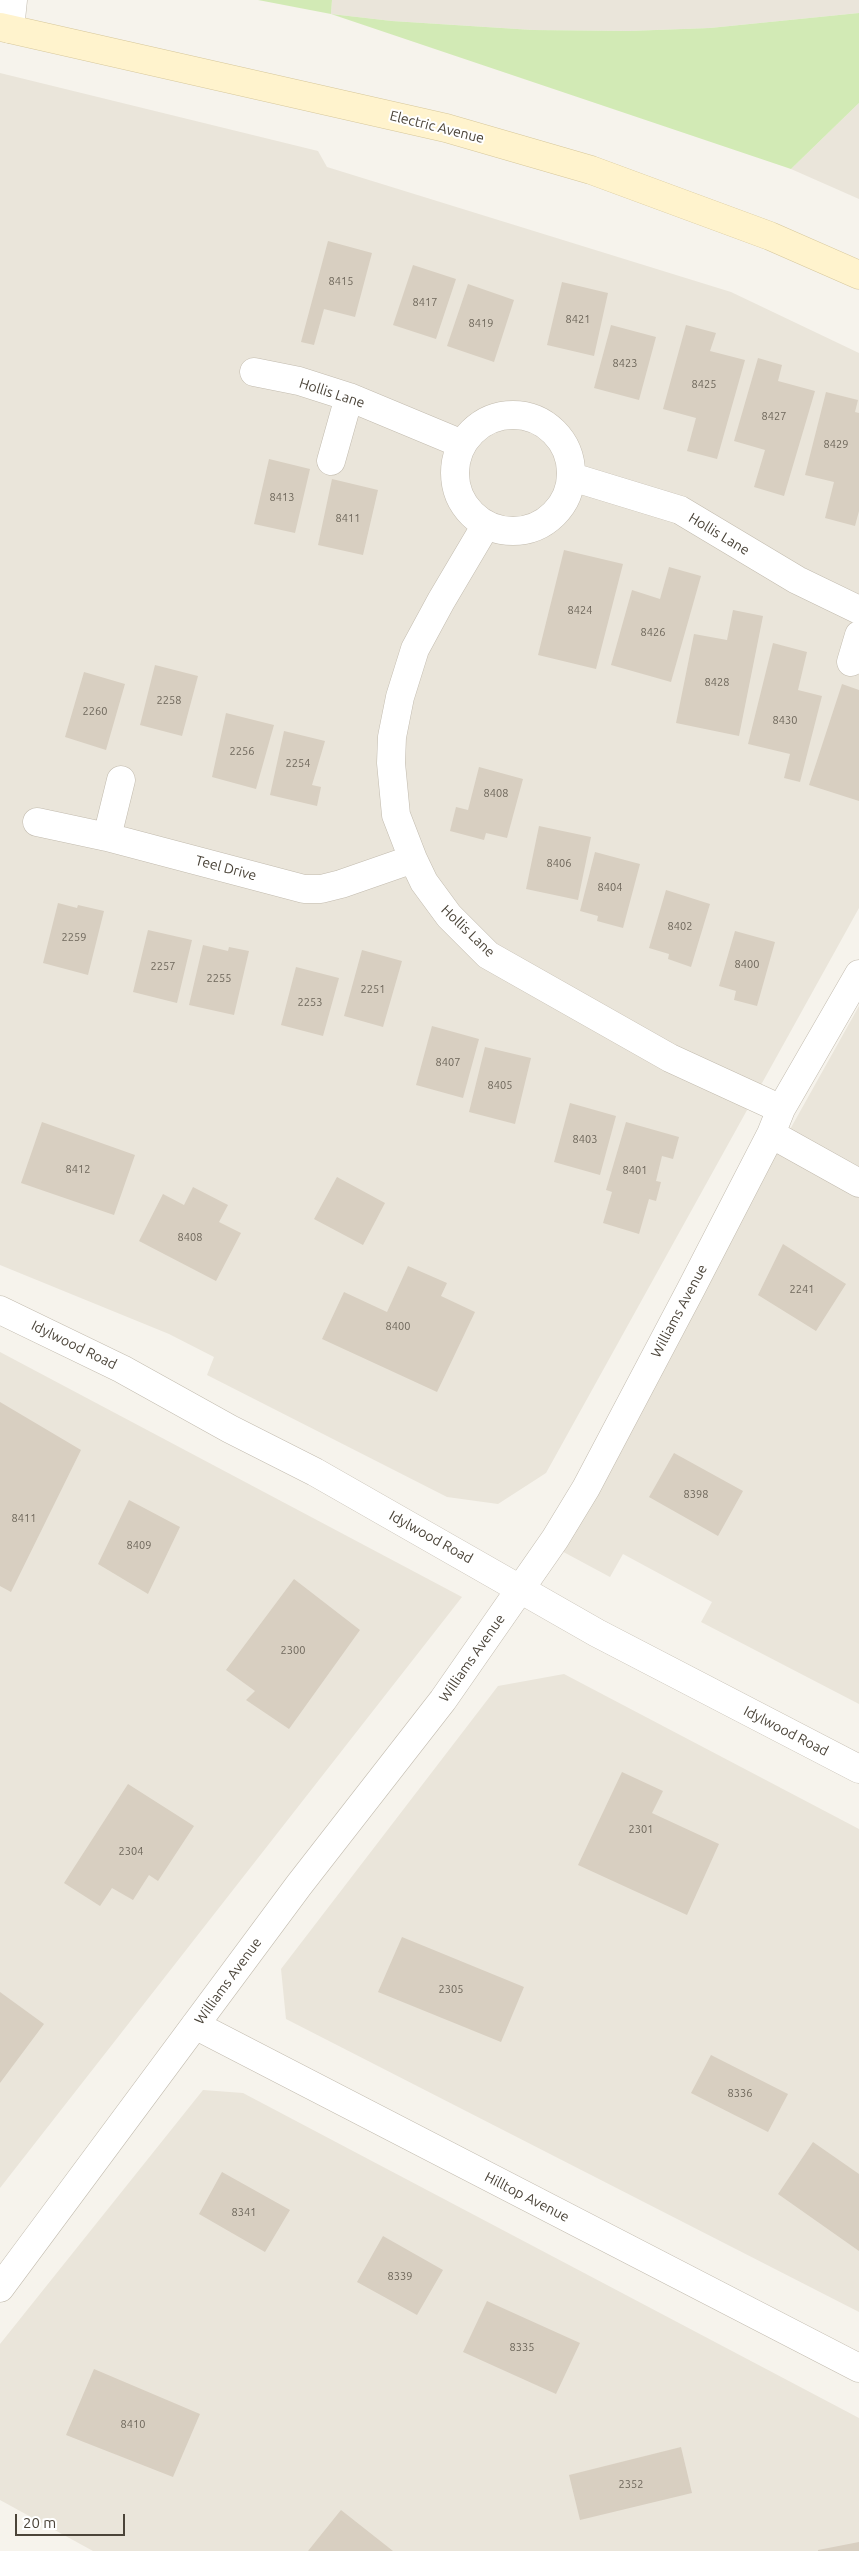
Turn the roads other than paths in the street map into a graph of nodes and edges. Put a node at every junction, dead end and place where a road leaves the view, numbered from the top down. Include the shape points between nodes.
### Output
1 (13, 0) edge
2 (5, 28) edge
3 (859, 275) edge
4 (254, 372) dead end
5 (349, 397) junction
6 (462, 444) junction
7 (332, 461) dead end
8 (572, 477) junction
9 (486, 525) junction
10 (859, 610) edge
11 (859, 635) edge
12 (851, 662) dead end
13 (121, 780) dead end
14 (37, 822) dead end
15 (106, 837) junction
16 (412, 859) junction
17 (859, 974) edge
18 (776, 1122) junction
19 (859, 1183) edge
20 (0, 1310) edge
21 (522, 1588) junction
22 (859, 1769) edge
23 (195, 2025) junction
24 (0, 2288) edge
25 (859, 2368) edge

1 - 2 street
2 - 3 street, Electric Avenue via 446,128 591,170 770,236
4 - 5 street, Hollis Lane via 299,381
5 - 6 street, Hollis Lane
5 - 7 street
6 - 8 street via 487,420 504,415 522,415 553,430 564,444
6 - 9 street via 456,460 455,480 460,498 471,514
8 - 9 street via 567,496 557,512 542,524 524,531 504,531
8 - 10 street, Hollis Lane via 680,510 797,580
9 - 16 street, Hollis Lane via 415,649 400,696 391,763 396,816
11 - 12 street
13 - 15 street
14 - 15 street, Teel Drive
15 - 16 street, Teel Drive via 304,889 340,884
16 - 18 street, Hollis Lane via 449,916 488,954
17 - 18 street, Williams Avenue
18 - 19 street, Hollis Lane
18 - 21 street, Williams Avenue via 586,1488
20 - 21 street, Idylwood Road via 122,1369
21 - 22 street, Idylwood Road via 597,1633
21 - 23 street, Williams Avenue via 442,1700
23 - 24 street, Williams Avenue
23 - 25 street, Hilltop Avenue

